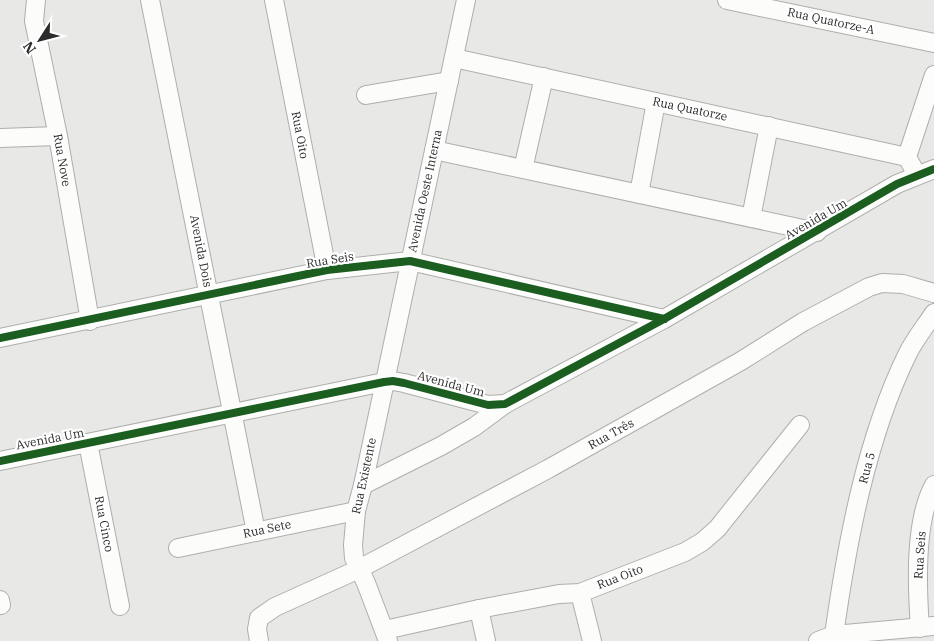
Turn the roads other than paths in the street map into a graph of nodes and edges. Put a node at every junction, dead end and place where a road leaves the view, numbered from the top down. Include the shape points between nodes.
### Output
1 (36, 0) edge
2 (150, 0) edge
3 (274, 0) edge
4 (466, 0) edge
5 (727, 0) edge
6 (934, 43) edge
7 (454, 58) junction
8 (934, 75) edge
9 (544, 77) junction
10 (449, 81) junction
11 (366, 95) dead end
12 (656, 102) junction
13 (769, 126) junction
14 (58, 136) junction
15 (0, 138) edge
16 (434, 150) junction
17 (907, 157) junction
18 (523, 169) junction
19 (934, 169) edge
20 (917, 175) junction
21 (639, 194) junction
22 (751, 218) junction
23 (817, 232) junction
24 (410, 261) junction
25 (327, 270) junction
26 (934, 293) edge
27 (210, 296) junction
28 (934, 313) edge
29 (664, 319) junction
30 (90, 320) junction
31 (0, 338) edge
32 (384, 382) junction
33 (505, 404) junction
34 (232, 414) junction
35 (800, 425) dead end
36 (88, 443) junction
37 (0, 461) edge
38 (934, 485) edge
39 (363, 486) junction
40 (356, 511) junction
41 (256, 532) junction
42 (178, 548) dead end
43 (359, 569) junction
44 (580, 593) junction
45 (120, 606) dead end
46 (479, 609) junction
47 (927, 627) edge
48 (386, 636) edge
49 (826, 638) edge
50 (259, 641) edge
51 (486, 641) edge
52 (592, 641) edge

1 - 14 street, Rua Nove via 34,21
2 - 27 street, Avenida Dois
3 - 25 street, Rua Oito
4 - 7 street, Avenida Oeste Interna
5 - 6 street, Rua Quatorze-A
7 - 9 street, Rua Quatorze
7 - 10 street, Avenida Oeste Interna
8 - 17 street
9 - 12 street, Rua Quatorze
9 - 18 street
10 - 11 street
10 - 16 street, Avenida Oeste Interna
12 - 13 street, Rua Quatorze
12 - 21 street
13 - 17 street, Rua Quatorze
13 - 22 street
14 - 15 street
14 - 30 street, Rua Nove
16 - 18 street
16 - 24 street, Avenida Oeste Interna
17 - 20 street
18 - 21 street
19 - 20 street, Avenida Um
20 - 23 street, Avenida Um
21 - 22 street
22 - 23 street
23 - 29 street, Avenida Um
24 - 25 street, Rua Seis
24 - 29 street, Rua Seis
24 - 32 street, Avenida Oeste Interna
25 - 27 street, Rua Seis
26 - 43 street, Rua Três via 903,284 882,283 869,287 548,469
27 - 30 street, Rua Seis
27 - 34 street, Avenida Dois
28 - 49 street, Rua 5 via 907,353 880,419
29 - 33 street, Avenida Um
30 - 31 street, Rua Seis
32 - 33 street, Avenida Um via 404,383 488,405
32 - 34 street, Avenida Um
32 - 39 street, Rua Existente
33 - 39 street via 474,427
34 - 36 street, Avenida Um
34 - 41 street, Avenida Dois
35 - 44 street, Rua Oito via 702,542 685,552
36 - 37 street, Avenida Um
36 - 45 street, Rua Cinco
38 - 47 street, Rua Seis via 925,505 917,593
39 - 40 street, Rua Existente
40 - 41 street, Rua Sete
40 - 43 street, Rua Existente via 353,545
41 - 42 street, Rua Sete
43 - 48 street, Rua Existente
43 - 50 street, Rua Três via 275,607 259,618
44 - 46 street, Rua Oito
44 - 52 street
46 - 48 street, Rua Oito
46 - 51 street
47 - 49 street, Rua Seis

